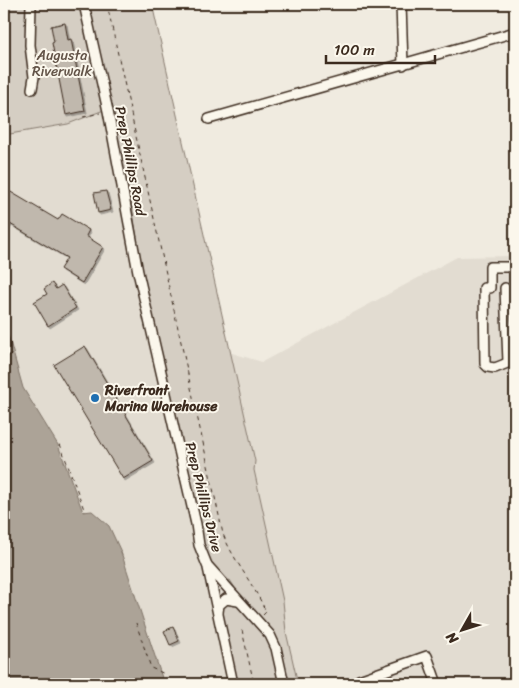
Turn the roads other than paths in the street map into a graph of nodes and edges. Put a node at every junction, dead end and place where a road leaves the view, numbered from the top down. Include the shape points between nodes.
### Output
1 (31, 4) edge
2 (84, 4) edge
3 (401, 4) edge
4 (515, 32) edge
5 (403, 65) junction
6 (32, 88) dead end
7 (209, 119) dead end
8 (515, 266) edge
9 (505, 288) dead end
10 (150, 323) joint
11 (512, 361) edge
12 (207, 565) junction
13 (238, 601) junction
14 (218, 614) junction
15 (234, 684) edge
16 (284, 684) edge
17 (360, 684) edge
18 (437, 684) edge

1 - 6 street
2 - 10 street, Prep Phillips Road
3 - 5 street
4 - 5 street
5 - 7 street
8 - 11 street via 490,267 487,288 485,364 495,368
9 - 11 street
10 - 12 street, Prep Phillips Drive via 199,545
12 - 13 street, Prep Phillips Drive
12 - 14 street
13 - 14 street via 223,600
13 - 16 street, Prep Phillips Drive via 272,639
14 - 15 street
17 - 18 street via 358,680 427,656

